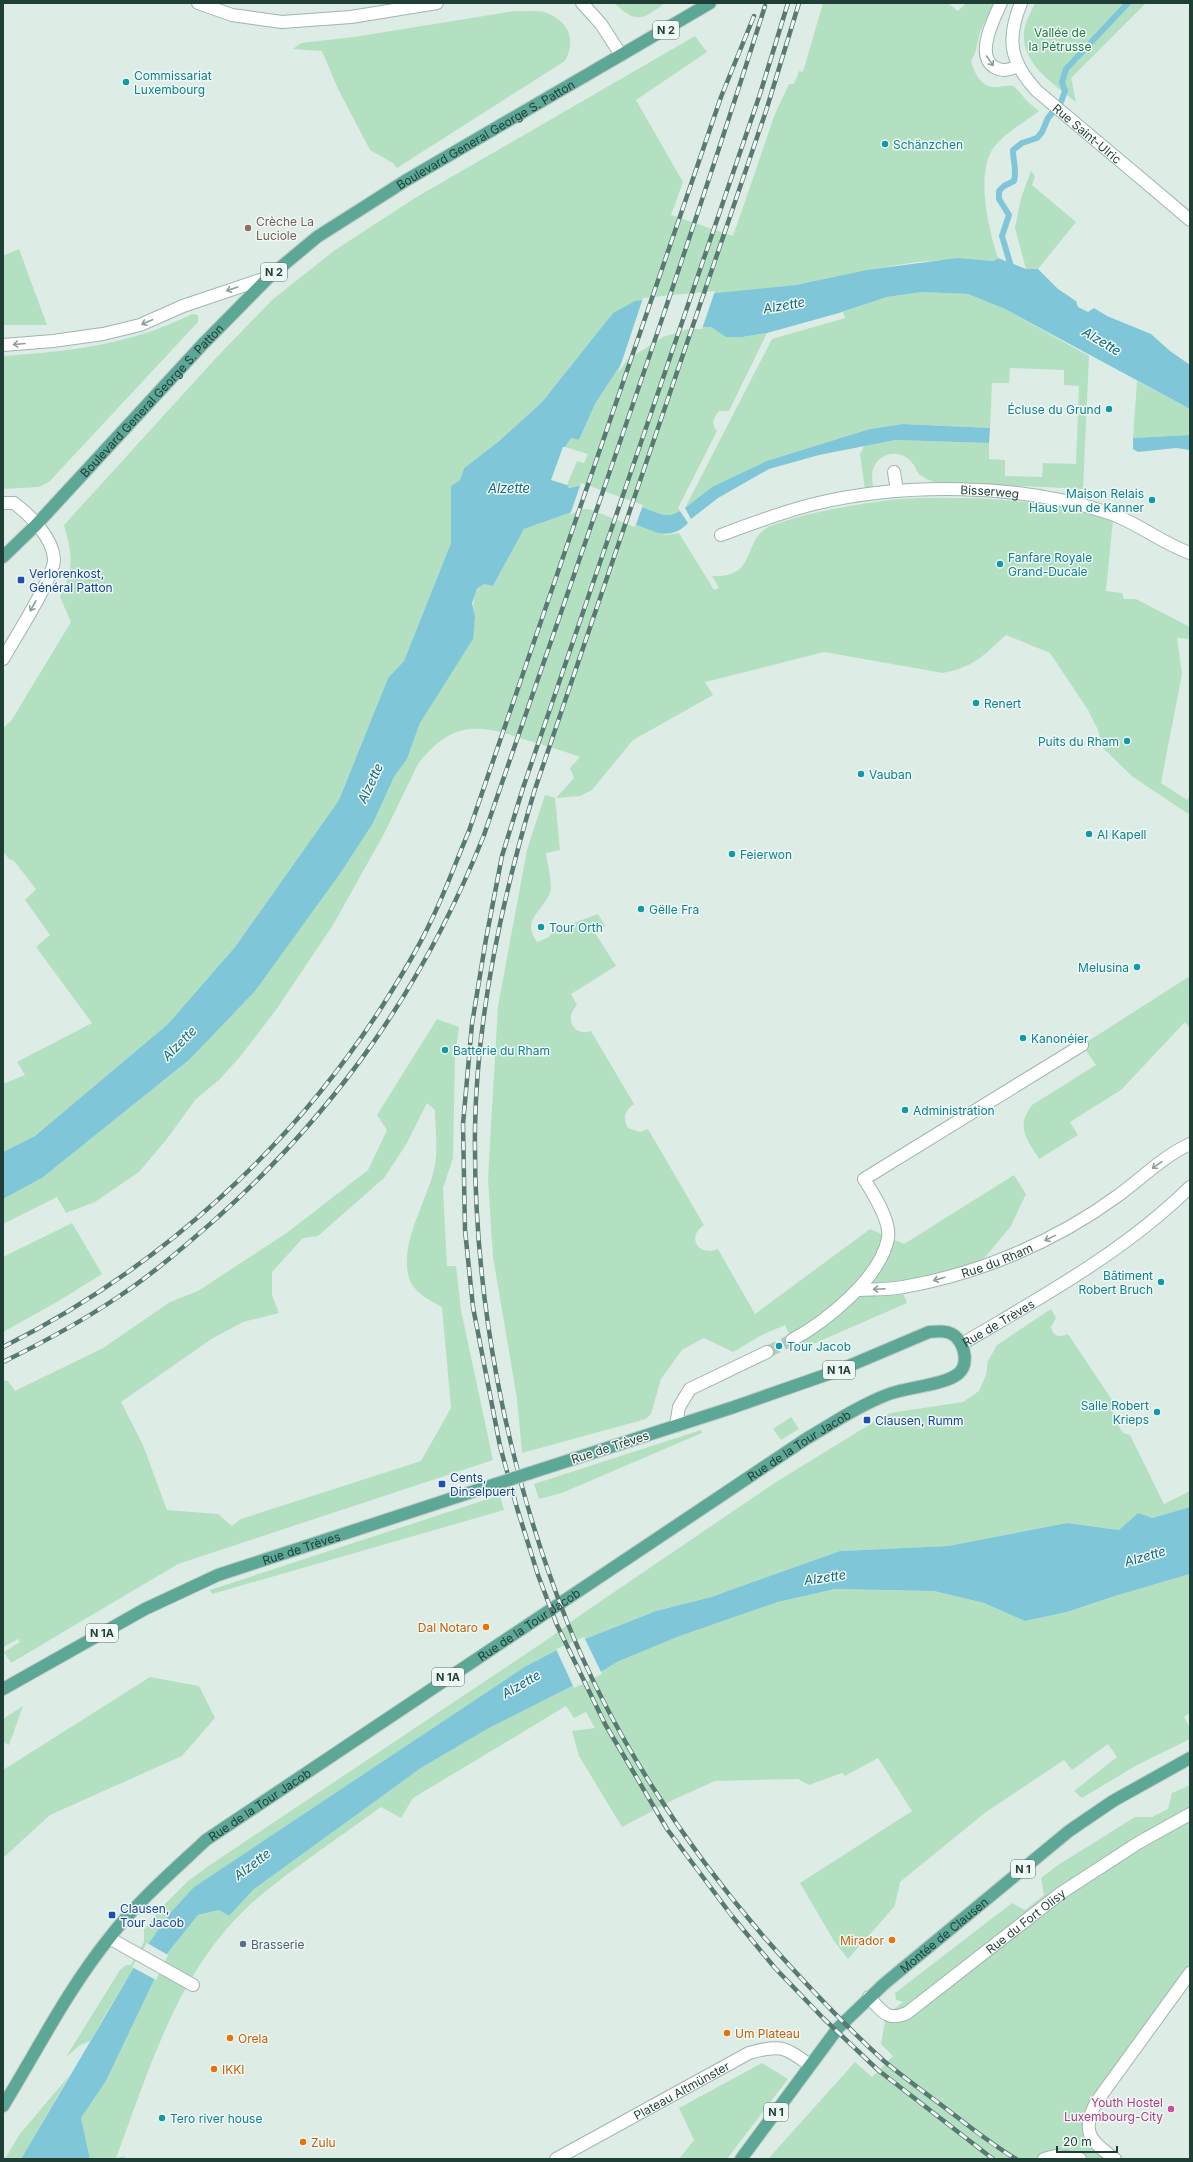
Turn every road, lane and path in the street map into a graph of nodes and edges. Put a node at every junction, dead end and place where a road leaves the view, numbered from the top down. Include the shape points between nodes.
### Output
1 (198, 3) edge
2 (437, 3) edge
3 (582, 3) edge
4 (710, 3) edge
5 (1001, 3) edge
6 (1021, 3) edge
7 (621, 55) junction
8 (1018, 66) junction
9 (1190, 220) edge
10 (269, 277) junction
11 (3, 345) edge
12 (894, 472) dead end
13 (897, 491) junction
14 (3, 504) edge
15 (36, 525) junction
16 (721, 535) dead end
17 (1190, 553) edge
18 (3, 557) edge
19 (3, 659) edge
20 (1082, 1045) dead end
21 (1190, 1144) edge
22 (1190, 1187) edge
23 (857, 1290) junction
24 (792, 1340) tunnel mouth
25 (962, 1344) junction
26 (767, 1352) tunnel mouth
27 (676, 1426) junction
28 (3, 1689) edge
29 (1190, 1758) edge
30 (1190, 1814) edge
31 (109, 1938) junction
32 (1190, 1972) edge
33 (193, 1985) dead end
34 (869, 1997) junction
35 (810, 2065) junction
36 (3, 2106) edge
37 (556, 2159) edge
38 (742, 2159) edge
39 (1044, 2159) edge
40 (1080, 2159) edge
41 (1115, 2159) edge

1 - 2 street via 232,15 282,22 351,17
3 - 7 street via 601,24
4 - 7 main road, Boulevard General George S. Patton / N 2
5 -> 8 street via 987,40 986,58 999,70
6 - 8 street, Rue Saint-Ulric via 1012,30 1012,48
7 - 10 main road, Boulevard General George S. Patton / N 2 via 399,185 317,237
8 - 9 street, Rue Saint-Ulric via 1037,91
10 -> 11 street, Boulevard General George S. Patton via 183,306 140,325 74,338
10 - 15 main road, Boulevard General George S. Patton / N 2 via 203,344
12 - 13 street
13 - 16 street, Bisserweg via 811,505
13 - 17 street, Bisserweg via 977,490 1052,498 1113,515 1174,548
14 - 15 street via 14,503
15 - 18 main road, Boulevard General George S. Patton / N 2
15 -> 19 street via 50,544 54,560 49,578
20 - 23 street via 864,1179 881,1207 888,1237 878,1261
21 -> 23 street, Rue du Rham via 1150,1170 1116,1197 1055,1236 1019,1252 934,1281 901,1288
22 - 25 street, Rue de Trèves via 1140,1232 1048,1293
23 - 24 street via 832,1314
25 - 27 main road, Rue de Trèves / N 1A via 955,1335 944,1331 929,1332 837,1371
25 - 31 main road, Rue de la Tour Jacob / N 1A via 965,1359 960,1373 946,1381 912,1388 875,1400 806,1439 233,1820 206,1840 155,1886
26 - 27 street via 690,1389 679,1407
27 - 28 main road, Rue de Trèves / N 1A, bridge via 218,1575 144,1609
29 - 34 main road, Montée de Clausen / N 1 via 1113,1801 1068,1831
30 - 34 street, Rue du Fort Olisy via 1138,1843 1061,1894 907,2013 897,2017 886,2015
31 - 33 street
31 - 36 main road, Rue de la Tour Jacob / N 1A via 75,1985
32 - 41 street via 1088,2117 1089,2130 1095,2144
34 - 35 main road, Montée de Clausen / N 1 via 838,2028
35 - 37 street, Plateau Altmünster via 787,2049 767,2048 749,2053
35 - 38 main road, Montée de Clausen / N 1
39 - 40 street via 1055,2156

